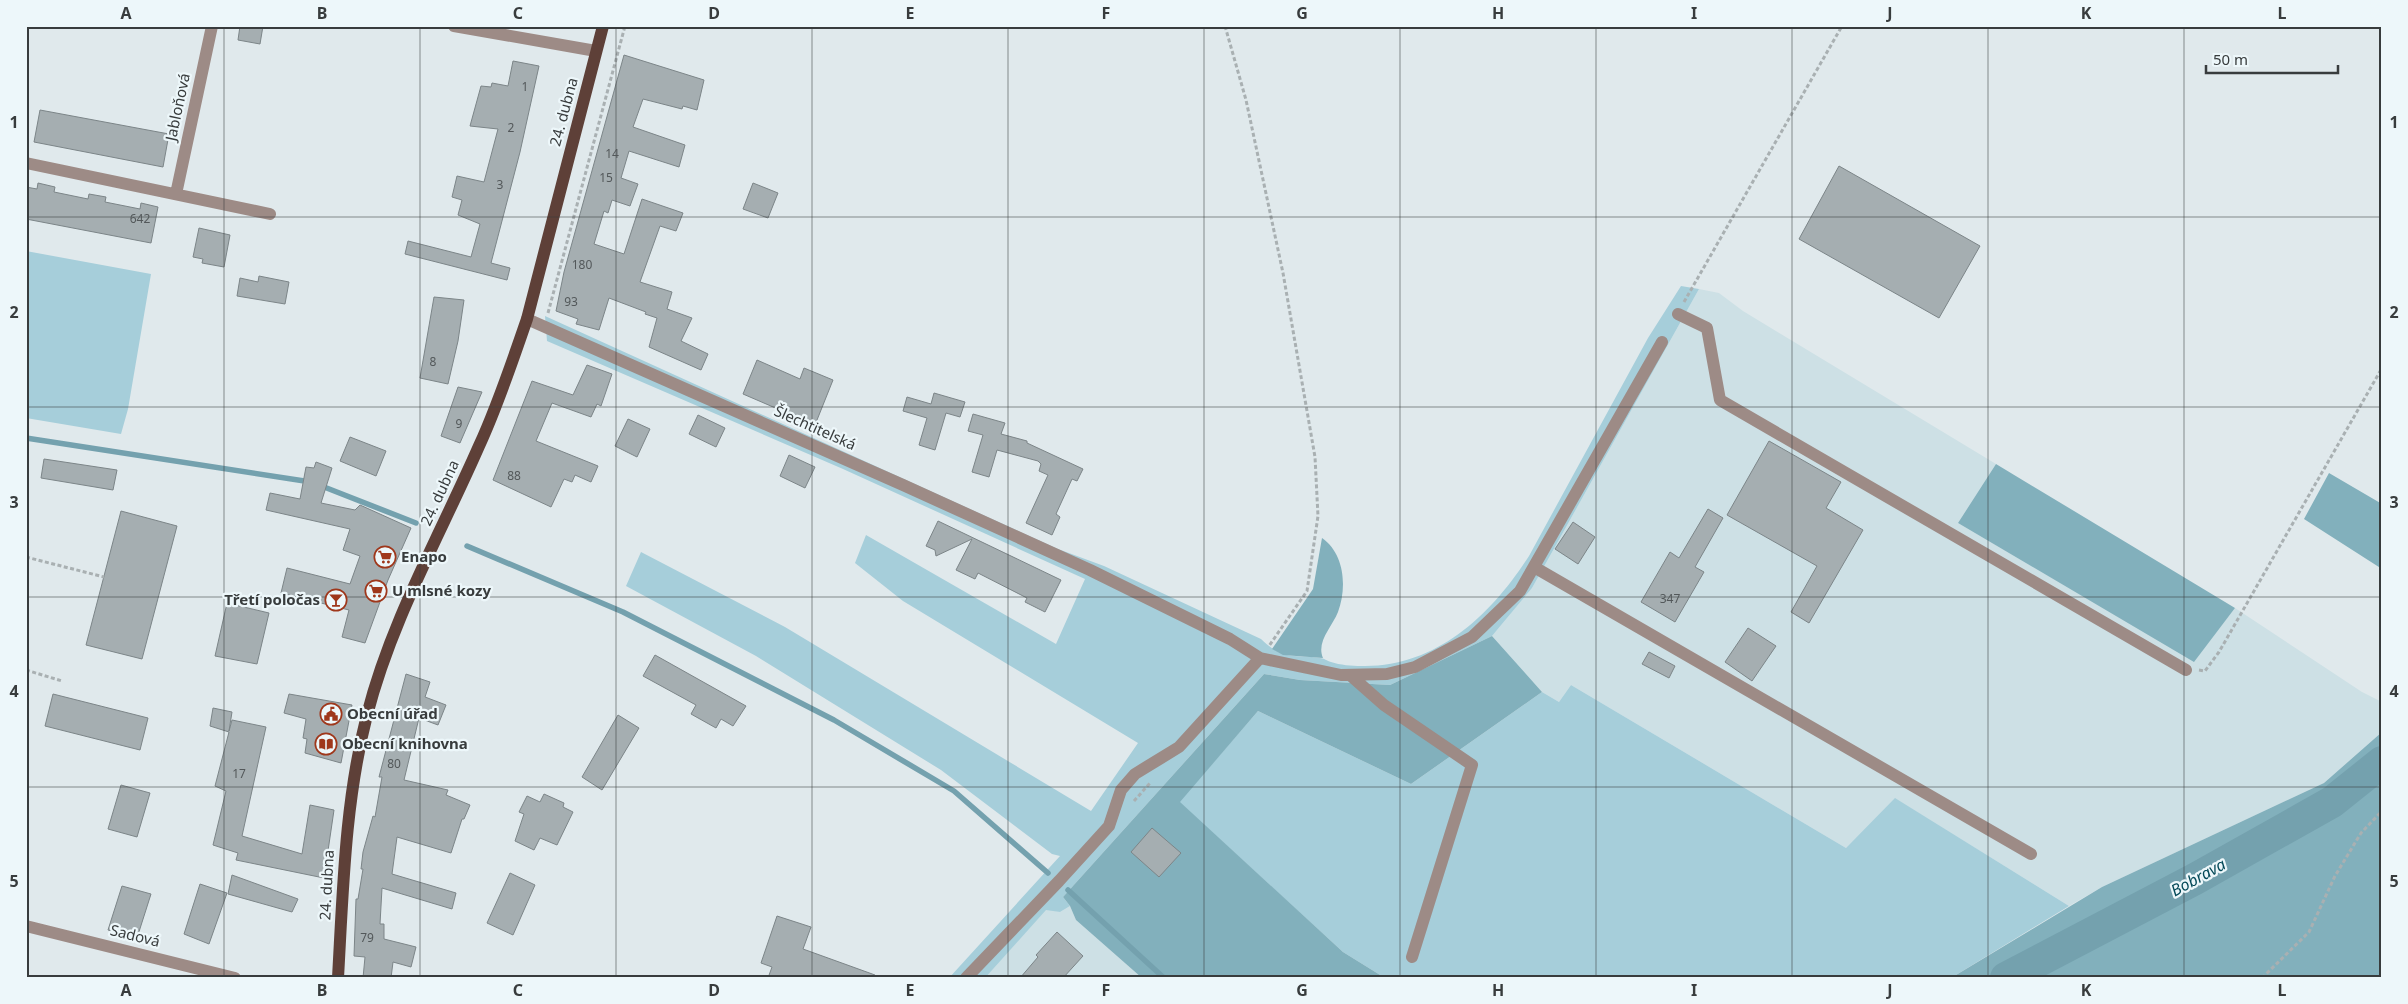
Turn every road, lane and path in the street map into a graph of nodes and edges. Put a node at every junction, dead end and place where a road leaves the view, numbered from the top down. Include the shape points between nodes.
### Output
1 (212, 26) edge
2 (454, 26) edge
3 (603, 26) edge
4 (625, 26) edge
5 (1225, 26) edge
6 (1842, 26) edge
7 (596, 51) junction
8 (26, 163) edge
9 (176, 194) junction
10 (270, 214) dead end
11 (1678, 314) joint
12 (527, 319) junction
13 (545, 326) junction
14 (1662, 342) dead end
15 (2382, 368) edge
16 (26, 557) edge
17 (1534, 567) junction
18 (104, 577) dead end
19 (1260, 658) junction
20 (26, 670) edge
21 (2186, 670) joint
22 (1350, 675) junction
23 (62, 681) dead end
24 (2382, 811) edge
25 (2031, 854) dead end
26 (26, 926) edge
27 (1412, 957) dead end
28 (235, 978) edge
29 (338, 978) edge
30 (966, 978) edge
31 (2262, 978) edge

1 - 9 street, Jabloňová
2 - 7 street
3 - 7 main road, 24. dubna
4 - 13 path
5 - 19 path via 1250,119 1283,273 1315,457 1318,516 1307,591
6 - 11 path
7 - 12 main road, 24. dubna
8 - 9 street
9 - 10 street
11 - 21 street via 1707,328 1720,400
12 - 13 street, Šlechtitelská
12 - 29 main road, 24. dubna via 480,445 396,630 367,714 354,770 346,834
13 - 19 street, Šlechtitelská via 1090,570 1230,638
14 - 17 street
15 - 21 path via 2219,652 2205,671
16 - 18 path
17 - 22 street via 1520,591 1472,637 1415,667 1387,674
17 - 25 street
19 - 22 street
19 - 30 street via 1179,747 1135,774 1121,790 1109,826
20 - 23 path
22 - 27 street via 1384,705 1472,765
24 - 31 path via 2361,833 2335,876 2309,932
26 - 28 street, Sadová

